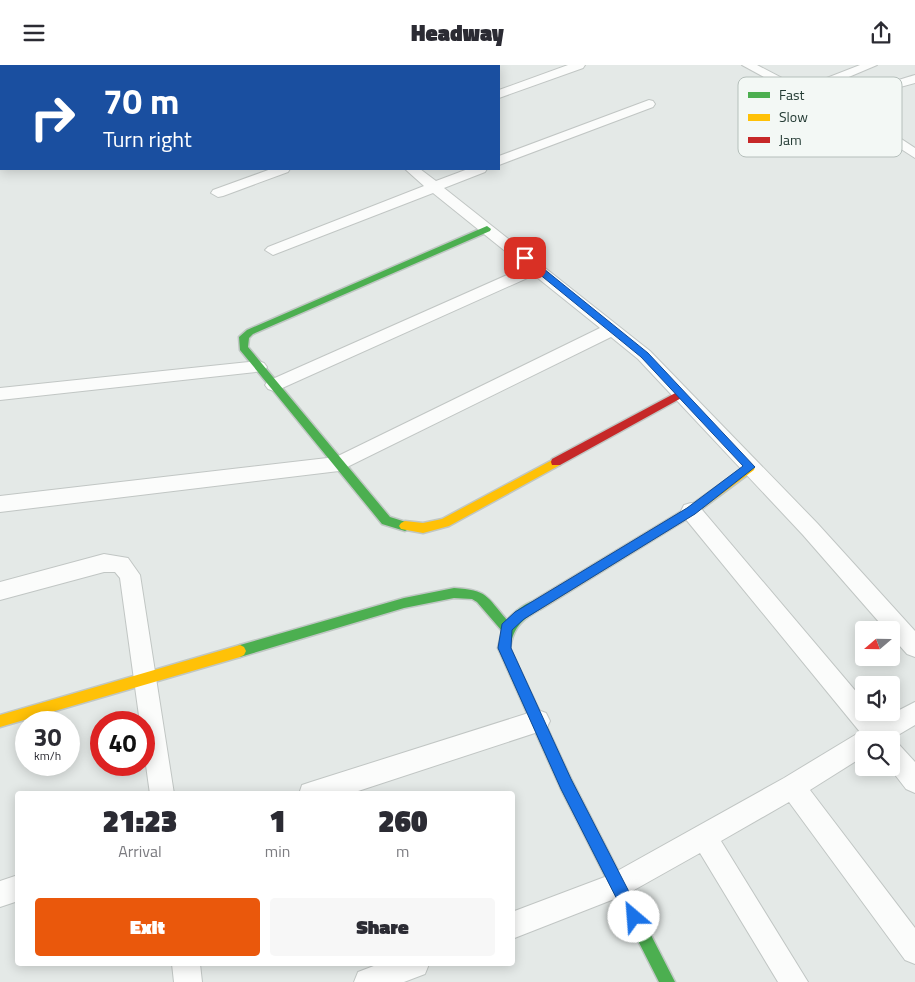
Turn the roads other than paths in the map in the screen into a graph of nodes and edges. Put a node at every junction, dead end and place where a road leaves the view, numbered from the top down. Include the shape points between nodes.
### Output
1 (579, 65) edge
2 (748, 65) edge
3 (871, 65) edge
4 (770, 77) edge
5 (840, 77) edge
6 (915, 79) edge
7 (902, 82) edge
8 (500, 94) edge
9 (649, 104) dead end
10 (902, 145) edge
11 (915, 154) edge
12 (500, 161) edge
13 (280, 170) edge
14 (413, 170) edge
15 (477, 170) edge
16 (434, 187) junction
17 (218, 193) dead end
18 (487, 229) junction
19 (273, 249) dead end
20 (537, 268) junction
21 (613, 329) junction
22 (258, 367) junction
23 (274, 385) junction
24 (0, 394) edge
25 (681, 395) junction
26 (339, 464) junction
27 (750, 467) junction
28 (0, 504) edge
29 (691, 511) junction
30 (0, 591) edge
31 (506, 628) junction
32 (915, 647) edge
33 (146, 678) junction
34 (915, 713) edge
35 (0, 721) edge
36 (538, 721) junction
37 (868, 731) edge
38 (891, 731) edge
39 (855, 754) edge
40 (900, 766) edge
41 (915, 781) edge
42 (793, 787) junction
43 (162, 791) edge
44 (320, 791) edge
45 (704, 837) junction
46 (618, 885) junction
47 (15, 889) edge
48 (0, 894) edge
49 (515, 925) edge
50 (915, 950) edge
51 (186, 966) edge
52 (409, 966) edge
53 (188, 982) edge
54 (368, 982) edge
55 (667, 982) edge
56 (794, 982) edge

1 - 8 street
2 - 4 street
3 - 5 street
6 - 7 street
9 - 12 street
10 - 11 street
13 - 17 street
14 - 16 street
15 - 16 street
16 - 18 street
16 - 19 street
18 - 20 street
18 - 22 street via 250,332 244,337 243,348
20 - 21 street
20 - 23 street
21 - 25 street via 644,355
21 - 26 street
22 - 23 street
22 - 24 street
23 - 26 street
25 - 26 street via 445,523 429,528 406,528 386,521
25 - 27 street
26 - 28 street
27 - 29 street
27 - 32 street
29 - 31 street via 520,616
29 - 37 street
30 - 33 street via 104,563 122,563 130,575
31 - 33 street via 481,598 448,593
31 - 36 street via 504,648
33 - 35 street
33 - 43 street
34 - 38 street
36 - 44 street
36 - 46 street
39 - 42 street
40 - 41 street
42 - 45 street
42 - 50 street
45 - 46 street
45 - 56 street
46 - 49 street
46 - 55 street
47 - 48 street
51 - 53 street
52 - 54 street

